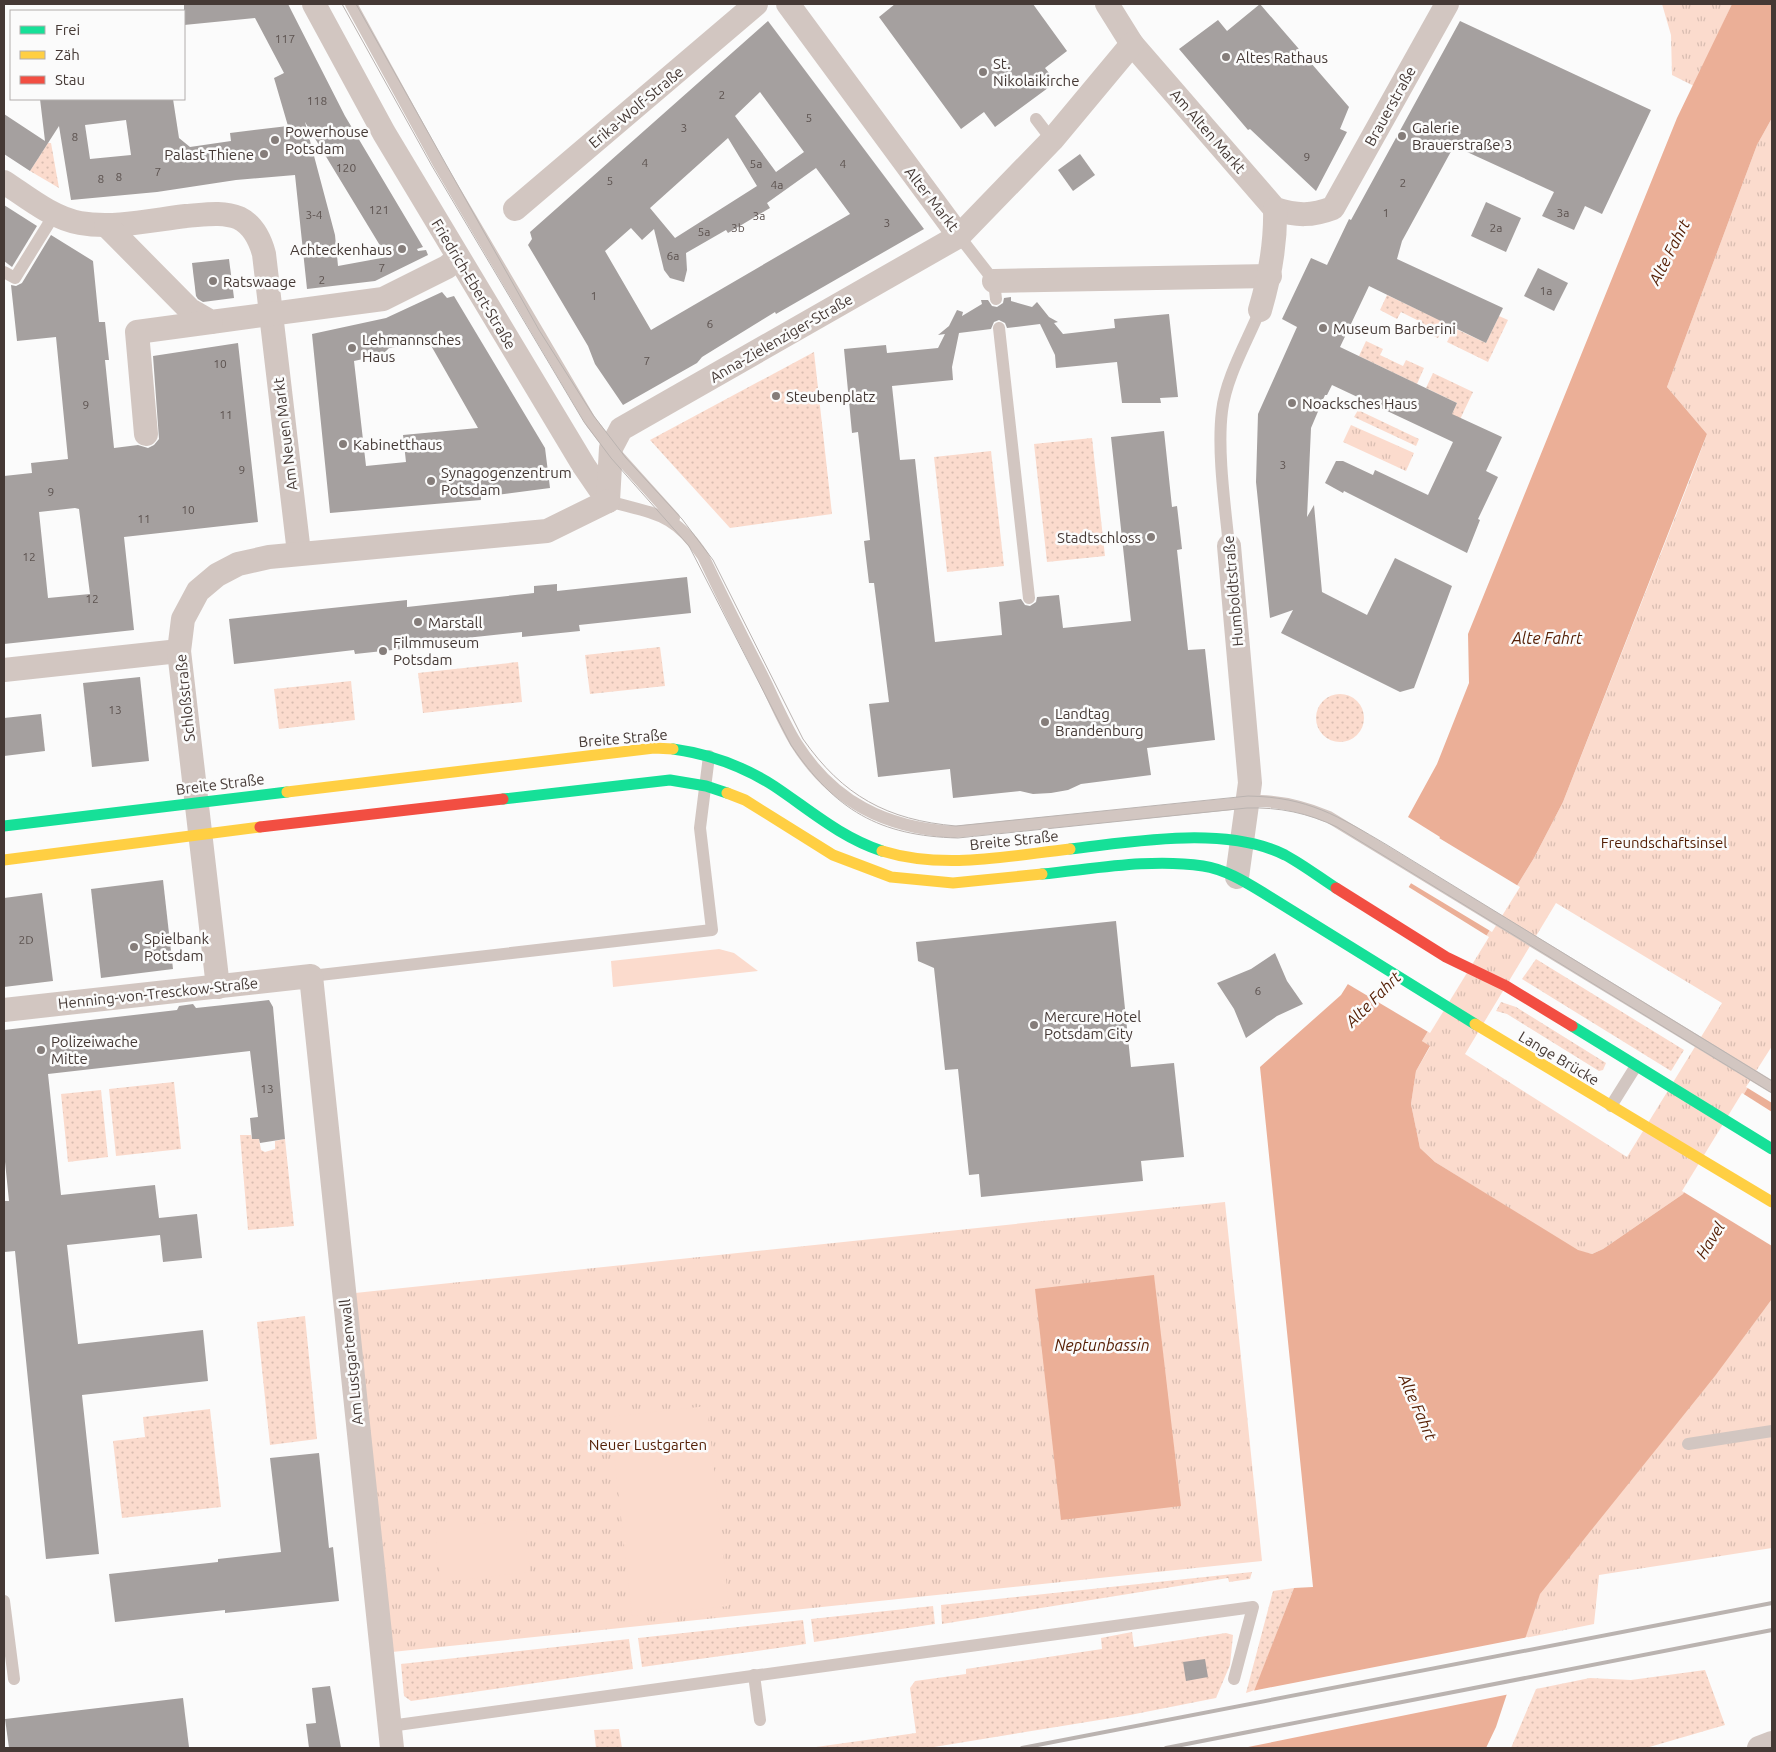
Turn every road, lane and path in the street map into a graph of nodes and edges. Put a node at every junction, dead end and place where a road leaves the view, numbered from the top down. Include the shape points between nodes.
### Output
1 (314, 4) edge
2 (351, 4) edge
3 (756, 4) edge
4 (788, 4) edge
5 (1107, 4) edge
6 (1447, 4) edge
7 (1132, 44) junction
8 (1036, 119) dead end
9 (1052, 140) junction
10 (4, 182) edge
11 (1275, 208) junction
12 (515, 209) dead end
13 (54, 214) junction
14 (106, 225) junction
15 (959, 236) junction
16 (458, 258) junction
17 (4, 272) edge
18 (1270, 276) junction
19 (995, 290) joint
20 (1260, 310) joint
21 (271, 315) junction
22 (211, 322) junction
23 (999, 328) dead end
24 (146, 434) dead end
25 (611, 448) junction
26 (608, 501) junction
27 (689, 535) junction
28 (1229, 546) joint
29 (299, 553) junction
30 (1029, 598) dead end
31 (179, 651) junction
32 (4, 670) edge
33 (709, 756) junction
34 (706, 786) junction
35 (197, 802) junction
36 (1248, 802) junction
37 (4, 826) edge
38 (201, 835) junction
39 (1242, 844) junction
40 (4, 860) edge
41 (1237, 877) junction
42 (311, 976) junction
43 (218, 987) junction
44 (4, 1010) edge
45 (1636, 1066) junction
46 (1772, 1087) edge
47 (1611, 1106) junction
48 (1772, 1149) edge
49 (1772, 1202) edge
50 (1772, 1431) edge
51 (1688, 1444) dead end
52 (4, 1601) edge
53 (754, 1675) junction
54 (1234, 1679) dead end
55 (14, 1680) dead end
56 (760, 1720) dead end
57 (391, 1737) edge
58 (1772, 1743) edge
59 (1759, 1748) edge

1 - 16 street, Friedrich-Ebert-Straße
2 - 25 lane, Friedrich-Ebert-Straße via 440,166 591,422
3 - 12 street, Erika-Wolf-Straße
4 - 15 street, Alter Markt
5 - 7 street, Am Alten Markt
6 - 11 street, Brauerstraße via 1333,208 1304,216
7 - 9 street, Alter Markt
7 - 11 street, Am Alten Markt
8 - 9 lane
9 - 15 street, Alter Markt
10 - 13 street, Am Neuen Markt
11 - 18 street via 1276,239
13 - 14 street, Am Neuen Markt via 80,223
13 - 17 lane via 15,278
14 - 21 street, Am Neuen Markt via 209,214 237,218 251,227 262,244
14 - 22 street via 190,310
15 - 19 lane
15 - 25 street, Anna-Zielenziger-Straße via 622,429
16 - 21 street via 447,267 383,299
16 - 26 street, Friedrich-Ebert-Straße
18 - 19 street
18 - 20 street
20 - 28 lane, Humboldtstraße via 1229,383 1222,410
21 - 22 street
21 - 29 street, Am Neuen Markt
22 - 24 street via 137,332
23 - 30 lane
25 - 26 street
25 - 27 lane, Friedrich-Ebert-Straße
26 - 27 lane via 665,517
26 - 29 street, Schloßstraße via 547,530
27 - 36 lane via 703,556 796,742 840,794 881,818 911,828 954,832
28 - 36 street, Humboldtstraße via 1250,768
29 - 31 street, Schloßstraße via 238,564 217,575 198,591 183,619
31 - 32 street
31 - 35 street, Schloßstraße
33 - 34 lane
33 - 35 main road, Breite Straße via 688,750 654,748
33 - 39 main road, Breite Straße via 771,784 821,821 857,842 917,858 959,861 1186,838
34 - 38 main road via 651,780
34 - 41 main road via 757,806 842,860 912,881 975,882 1161,864 1203,866
34 - 42 lane via 700,828 712,930
35 - 37 main road, Breite Straße
35 - 38 street, Schloßstraße
36 - 39 street, Humboldtstraße
36 - 46 lane via 1280,802 1329,817
38 - 40 main road
38 - 43 street, Schloßstraße
39 - 41 street, Humboldtstraße
39 - 45 main road, Breite Straße via 1284,855 1446,956 1506,986
41 - 47 main road, Lange Brücke
42 - 43 street, Henning-von-Tresckow-Straße
42 - 57 street, Am Lustgartenwall
43 - 44 street, Henning-von-Tresckow-Straße
45 - 47 lane
45 - 48 main road
47 - 49 main road, Lange Brücke
50 - 51 lane
52 - 55 lane
53 - 54 lane via 1253,1607
53 - 56 lane
53 - 57 lane
58 - 59 street

